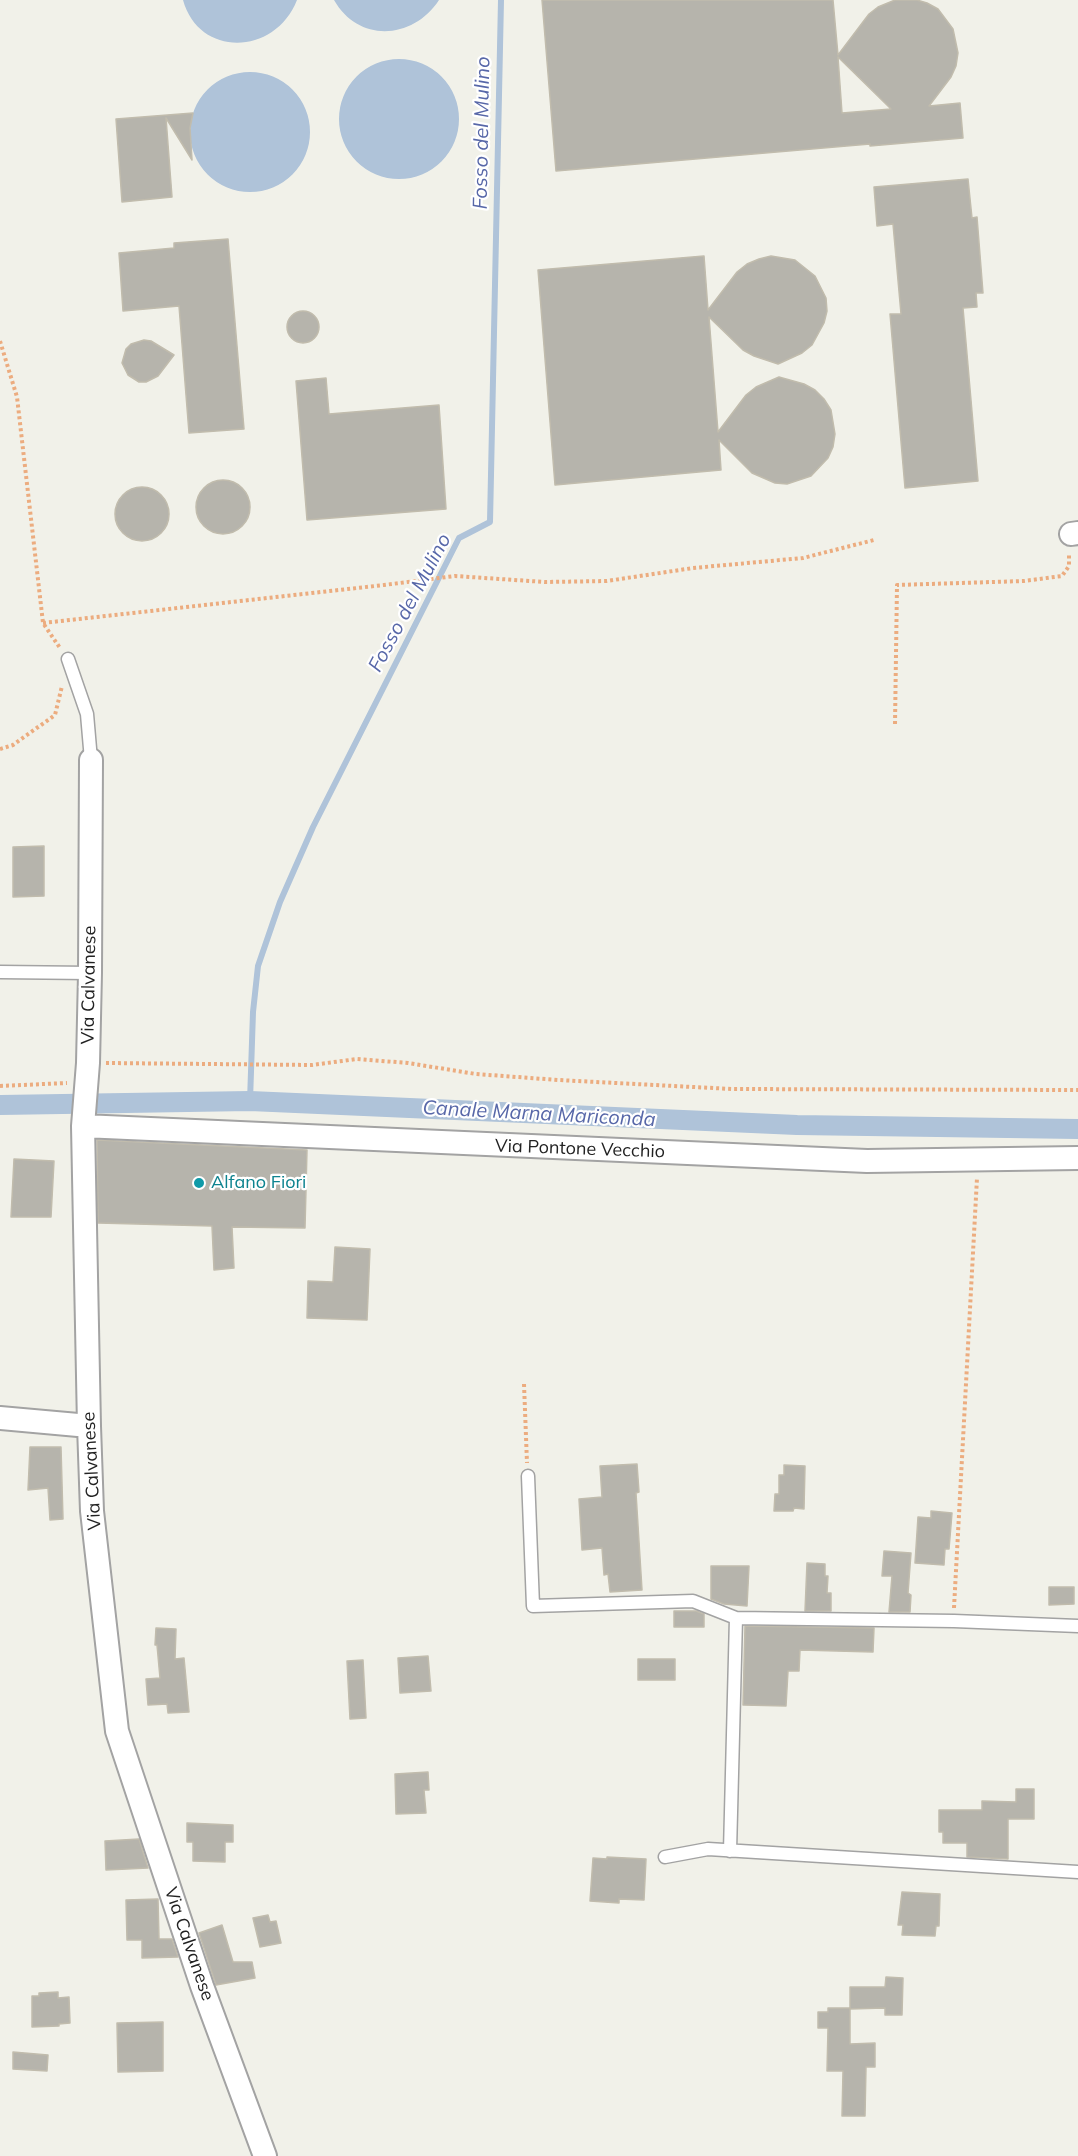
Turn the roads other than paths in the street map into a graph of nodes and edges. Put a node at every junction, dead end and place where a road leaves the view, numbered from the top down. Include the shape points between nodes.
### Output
1 (68, 659) road end
2 (91, 760) joint
3 (0, 972) edge
4 (90, 973) junction
5 (83, 1122) junction
6 (1078, 1158) edge
7 (0, 1418) edge
8 (89, 1426) junction
9 (528, 1476) road end
10 (736, 1618) junction
11 (1078, 1626) edge
12 (730, 1851) junction
13 (665, 1857) dead end
14 (1078, 1872) edge
15 (265, 2156) edge

1 - 2 lane via 87,714
2 - 4 street, Via Calvanese
3 - 4 lane
4 - 5 street, Via Calvanese
5 - 6 street, Via Pontone Vecchio via 867,1161
5 - 8 street, Via Calvanese
7 - 8 street
8 - 15 street, Via Calvanese via 92,1510 117,1731 202,1986
9 - 10 lane via 533,1606 693,1601
10 - 11 lane
10 - 12 lane
12 - 13 lane via 708,1849
12 - 14 lane

